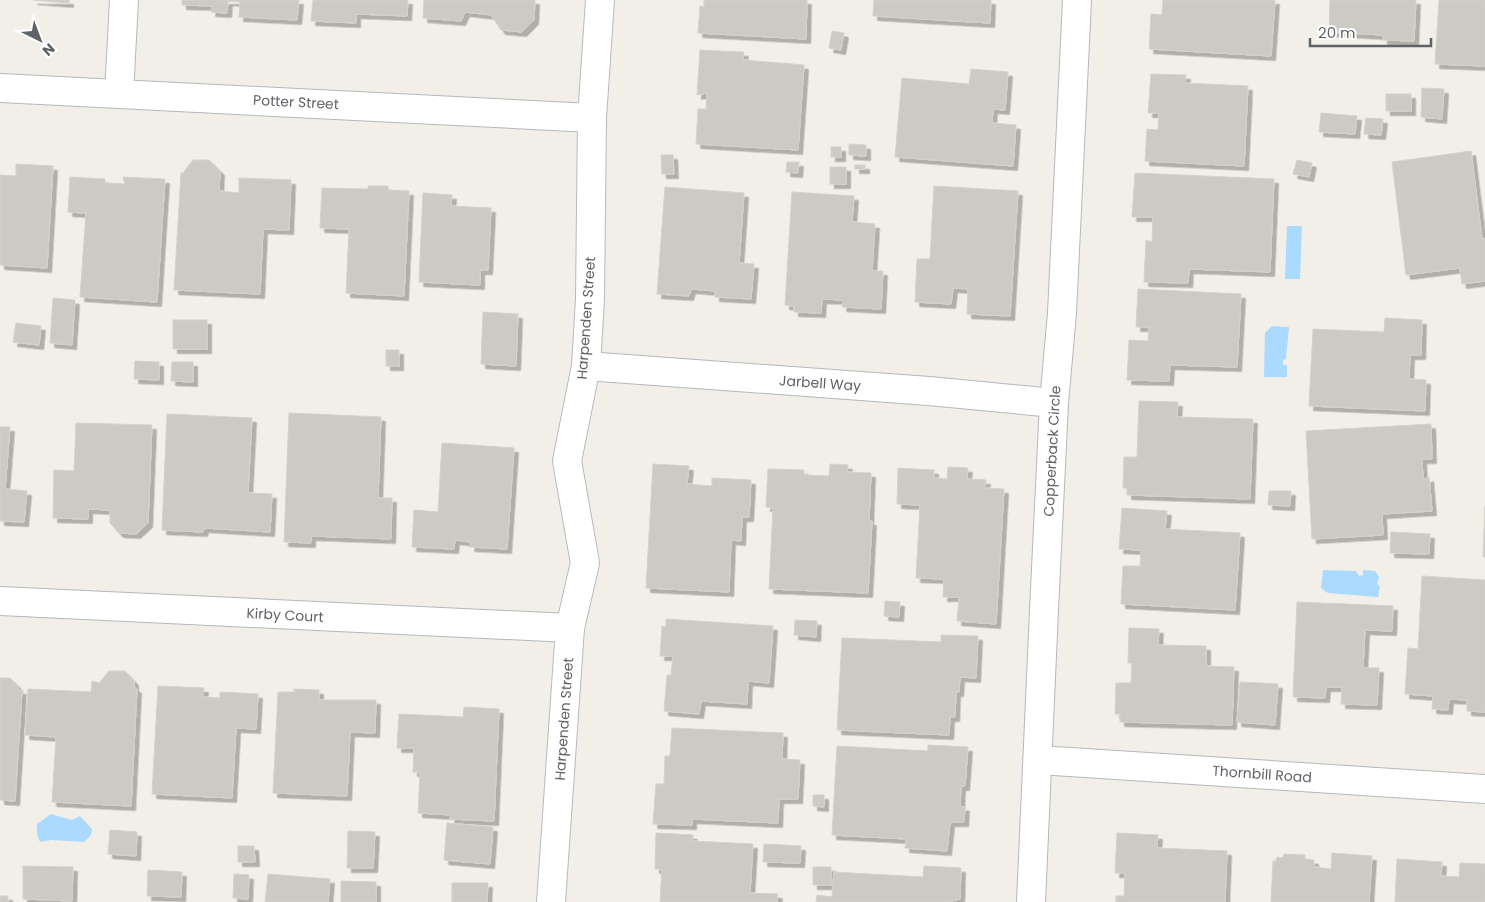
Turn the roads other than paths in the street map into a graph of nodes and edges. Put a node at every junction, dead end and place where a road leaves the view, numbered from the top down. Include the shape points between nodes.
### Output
1 (124, 0) edge
2 (600, 0) edge
3 (1077, 0) edge
4 (0, 88) edge
5 (119, 94) junction
6 (592, 118) junction
7 (586, 366) junction
8 (1054, 403) junction
9 (0, 601) edge
10 (570, 628) junction
11 (1038, 760) junction
12 (1485, 789) edge
13 (551, 902) edge
14 (1031, 902) edge

1 - 5 street
2 - 6 street, Harpenden Street
3 - 8 street, Copperback Circle via 1062,312
4 - 5 street, Potter Street
5 - 6 street, Potter Street
6 - 7 street, Harpenden Street
7 - 8 street, Jarbell Way via 928,390
7 - 10 street, Harpenden Street via 567,461 585,563
8 - 11 street, Copperback Circle
9 - 10 street, Kirby Court
10 - 13 street, Harpenden Street
11 - 12 street, Thornbill Road
11 - 14 street, Copperback Circle

